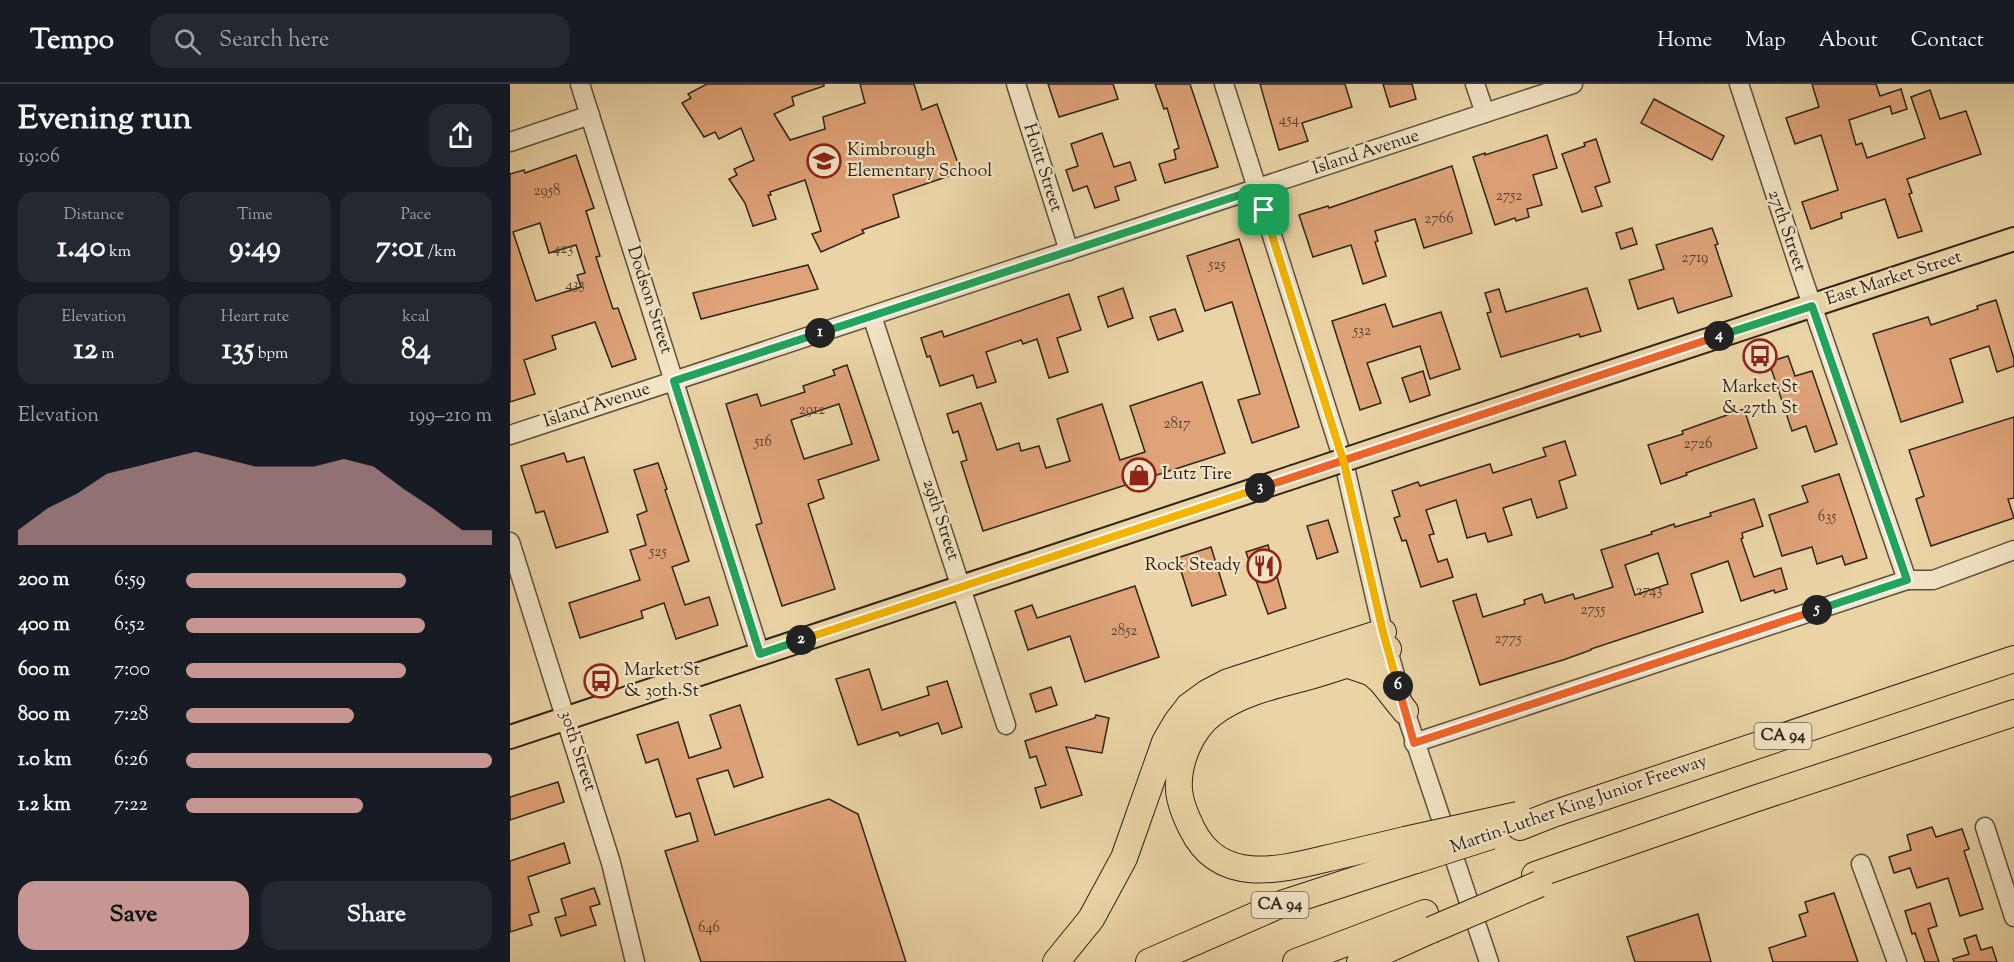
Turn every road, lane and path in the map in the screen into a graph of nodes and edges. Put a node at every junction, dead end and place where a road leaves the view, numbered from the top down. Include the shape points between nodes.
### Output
1 (580, 84) edge
2 (1016, 84) edge
3 (1224, 84) edge
4 (1476, 84) edge
5 (1573, 84) edge
6 (1739, 84) edge
7 (1485, 113) junction
8 (590, 115) junction
9 (510, 142) edge
10 (1258, 189) junction
11 (2014, 239) edge
12 (1069, 251) junction
13 (1812, 306) junction
14 (872, 316) junction
15 (674, 381) junction
16 (510, 435) edge
17 (510, 542) edge
18 (2014, 550) edge
19 (1907, 580) junction
20 (962, 587) junction
21 (1385, 641) junction
22 (760, 654) junction
23 (2014, 659) edge
24 (1349, 665) junction
25 (1404, 711) junction
26 (2014, 713) edge
27 (566, 718) junction
28 (1006, 725) dead end
29 (510, 737) edge
30 (1414, 743) junction
31 (1985, 827) dead end
32 (1410, 850) junction
33 (1861, 864) dead end
34 (2014, 917) edge
35 (1428, 922) junction
36 (635, 962) edge
37 (1056, 962) edge
38 (1149, 962) edge
39 (1296, 962) edge
40 (1360, 962) edge
41 (1489, 962) edge
42 (1897, 962) edge

1 - 8 street, Dodson Street
2 - 12 street, Hoitt Street
3 - 10 street
4 - 7 street
5 - 7 street, Island Avenue
6 - 13 street, 27th Street
7 - 10 street, Island Avenue
8 - 9 street
8 - 15 street, Dodson Street
10 - 12 street, Island Avenue
10 - 21 street via 1344,463
11 - 13 main road, East Market Street
12 - 14 street, Island Avenue
13 - 19 street, 27th Street
13 - 20 main road, East Market Street, bridge
14 - 15 street, Island Avenue
14 - 20 street, 29th Street
15 - 16 street, Island Avenue
15 - 22 street, Dodson Street
17 - 27 street, 30th Street
18 - 19 street via 1933,580
19 - 30 street
20 - 22 main road, East Market Street
20 - 28 street, 29th Street
21 - 24 highway
21 - 25 street
21 - 37 highway via 1228,682 1189,706 1165,742 1124,858 1091,919
22 - 27 main road, East Market Street
23 - 32 highway, Martin Luther King Junior Freeway / CA 94, bridge via 1553,814
24 - 25 highway via 1382,681
24 - 32 highway via 1251,693 1210,715 1193,736 1182,761 1179,790 1185,815 1197,841 1213,856 1251,870
25 - 30 street
26 - 35 highway via 1645,837
27 - 29 main road, East Market Street
27 - 36 street, 30th Street via 611,863
30 - 41 street
31 - 34 street
32 - 38 highway, Martin Luther King Junior Freeway / CA 94
33 - 42 street
35 - 39 highway
35 - 40 highway

